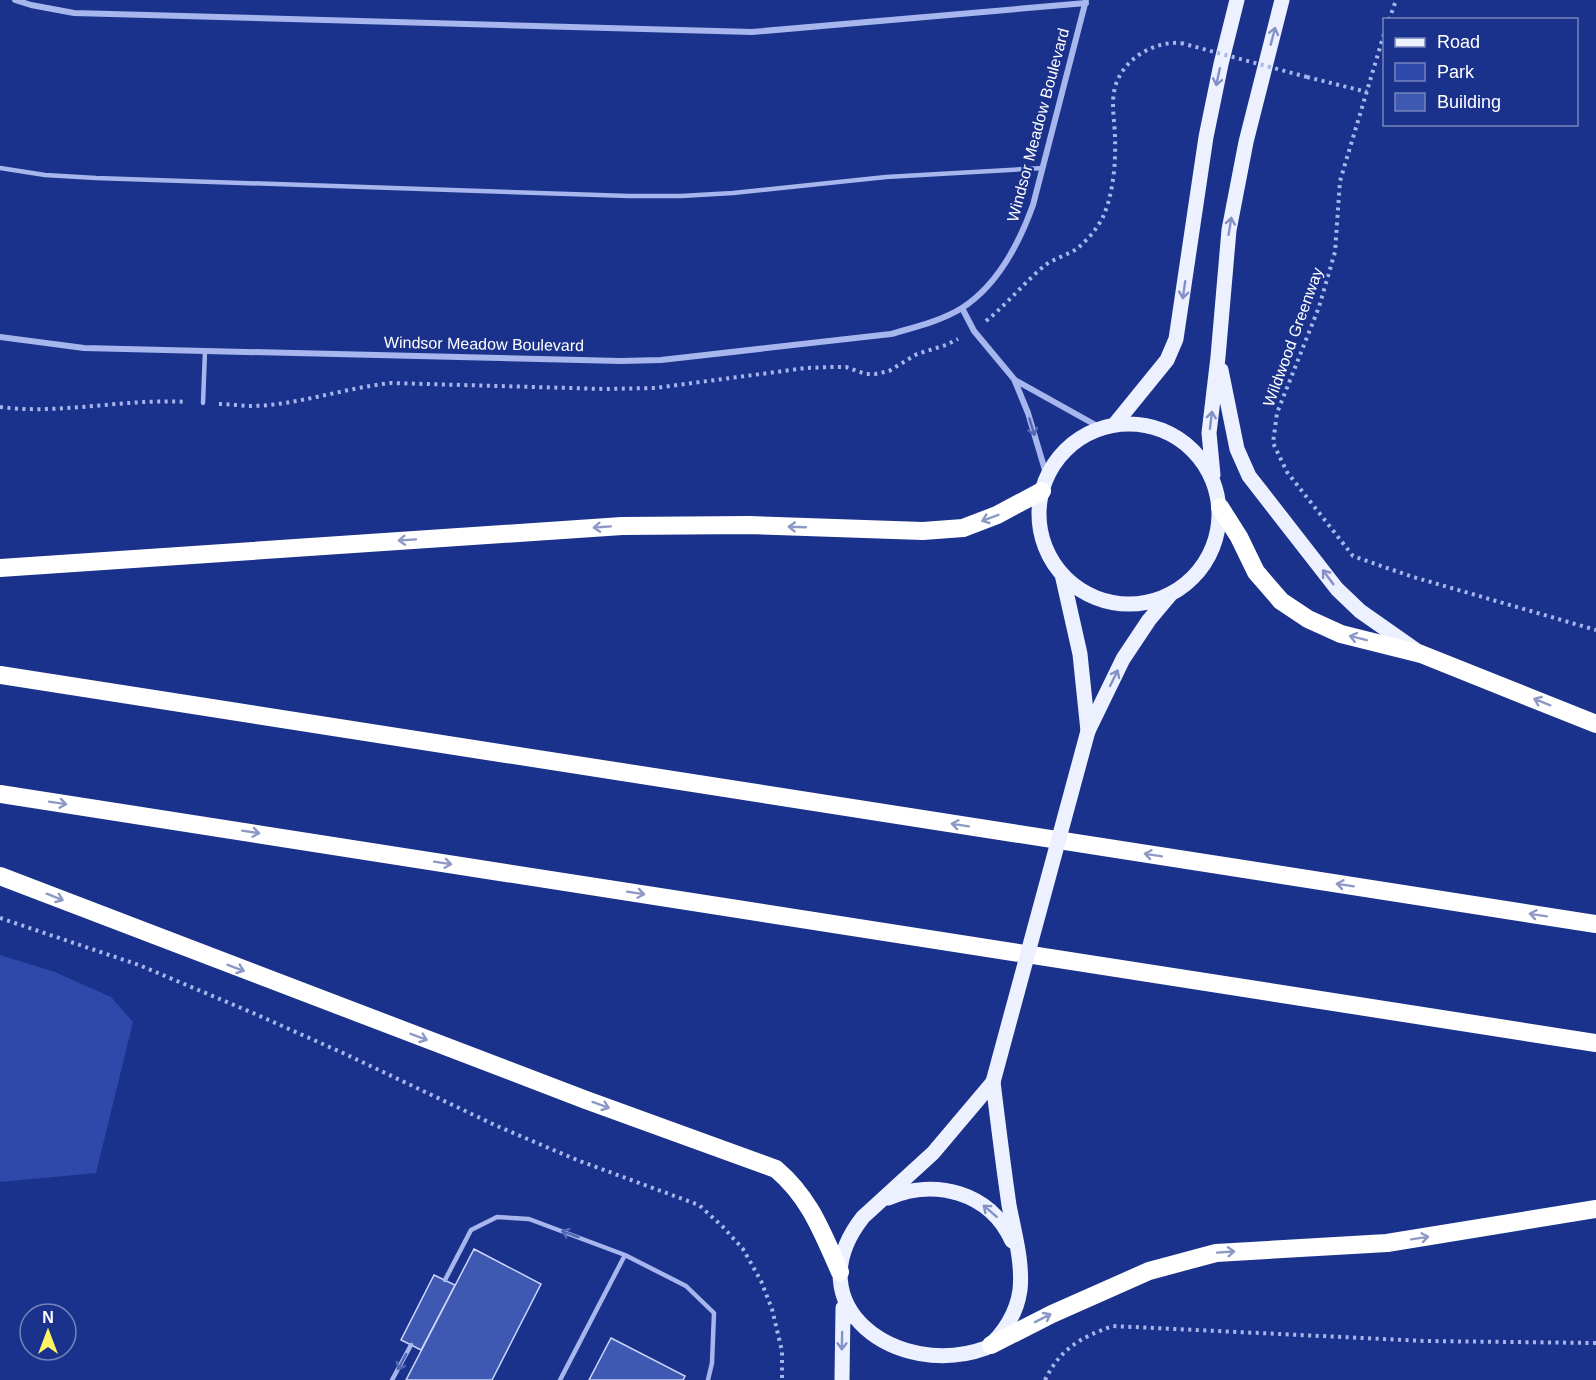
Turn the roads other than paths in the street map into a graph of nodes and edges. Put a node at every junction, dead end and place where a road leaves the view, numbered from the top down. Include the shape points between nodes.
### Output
1 (15, 0) edge
2 (1237, 0) edge
3 (1282, 0) edge
4 (1086, 2) edge
5 (0, 168) edge
6 (1043, 168) junction
7 (962, 308) junction
8 (0, 337) edge
9 (206, 351) junction
10 (1218, 357) junction
11 (1014, 379) junction
12 (203, 403) road end
13 (1108, 426) junction
14 (1213, 478) junction
15 (1044, 484) junction
16 (1220, 507) junction
17 (0, 568) edge
18 (1062, 574) junction
19 (1172, 594) junction
20 (1421, 654) junction
21 (0, 675) edge
22 (1596, 724) edge
23 (1088, 731) junction
24 (0, 794) edge
25 (0, 876) edge
26 (1596, 924) edge
27 (1596, 1042) edge
28 (993, 1082) junction
29 (875, 1206) junction
30 (1596, 1209) edge
31 (625, 1255) junction
32 (1019, 1261) junction
33 (840, 1272) junction
34 (445, 1280) dead end
35 (843, 1302) junction
36 (411, 1345) dead end
37 (991, 1345) junction
38 (392, 1380) edge
39 (560, 1380) edge
40 (708, 1380) edge
41 (842, 1380) edge

1 - 4 street via 74,13 752,32
2 -> 13 main road via 1206,136 1176,339 1167,360
10 -> 3 main road via 1229,230 1246,142
4 - 6 street, Windsor Meadow Boulevard
5 - 6 lane via 96,178 629,196 733,193 886,177
6 - 7 street, Windsor Meadow Boulevard via 1021,238 1001,269
7 - 9 street, Windsor Meadow Boulevard via 891,334 661,360
7 - 11 street via 974,331
8 - 9 street, Windsor Meadow Boulevard via 84,348
9 - 12 lane
14 -> 10 main road via 1209,433
20 -> 10 main road via 1359,611 1249,476 1237,449
11 - 13 street
11 -> 15 street via 1028,413
13 - 14 main road via 1145,425 1173,435 1197,453
13 - 15 main road via 1087,434 1063,452
14 - 16 main road
15 -> 17 highway via 997,515 963,528 923,531 749,525 622,526
15 - 18 main road via 1041,535
16 - 19 main road via 1217,537 1205,564
20 -> 16 highway via 1341,634 1308,620 1281,601 1256,572
18 - 19 main road via 1073,585 1114,603 1143,603
18 - 23 main road via 1080,654
23 -> 19 main road via 1123,659
22 -> 20 highway
26 -> 21 highway
23 - 28 main road, bridge
24 -> 27 highway
25 -> 33 highway via 776,1169 793,1184 817,1219
28 - 29 main road via 933,1153
28 - 32 main road
32 -> 29 main road via 999,1220 962,1193 916,1189
29 - 33 main road via 847,1242
37 -> 30 highway via 1149,1271 1216,1253 1387,1243
31 -> 34 lane via 529,1219 497,1217 471,1230
31 - 39 lane
31 - 40 lane via 686,1286 714,1313
32 - 37 main road via 1016,1306
33 - 35 main road
35 - 37 main road via 856,1330 877,1352 920,1368 962,1364
35 -> 41 main road
36 -> 38 lane

